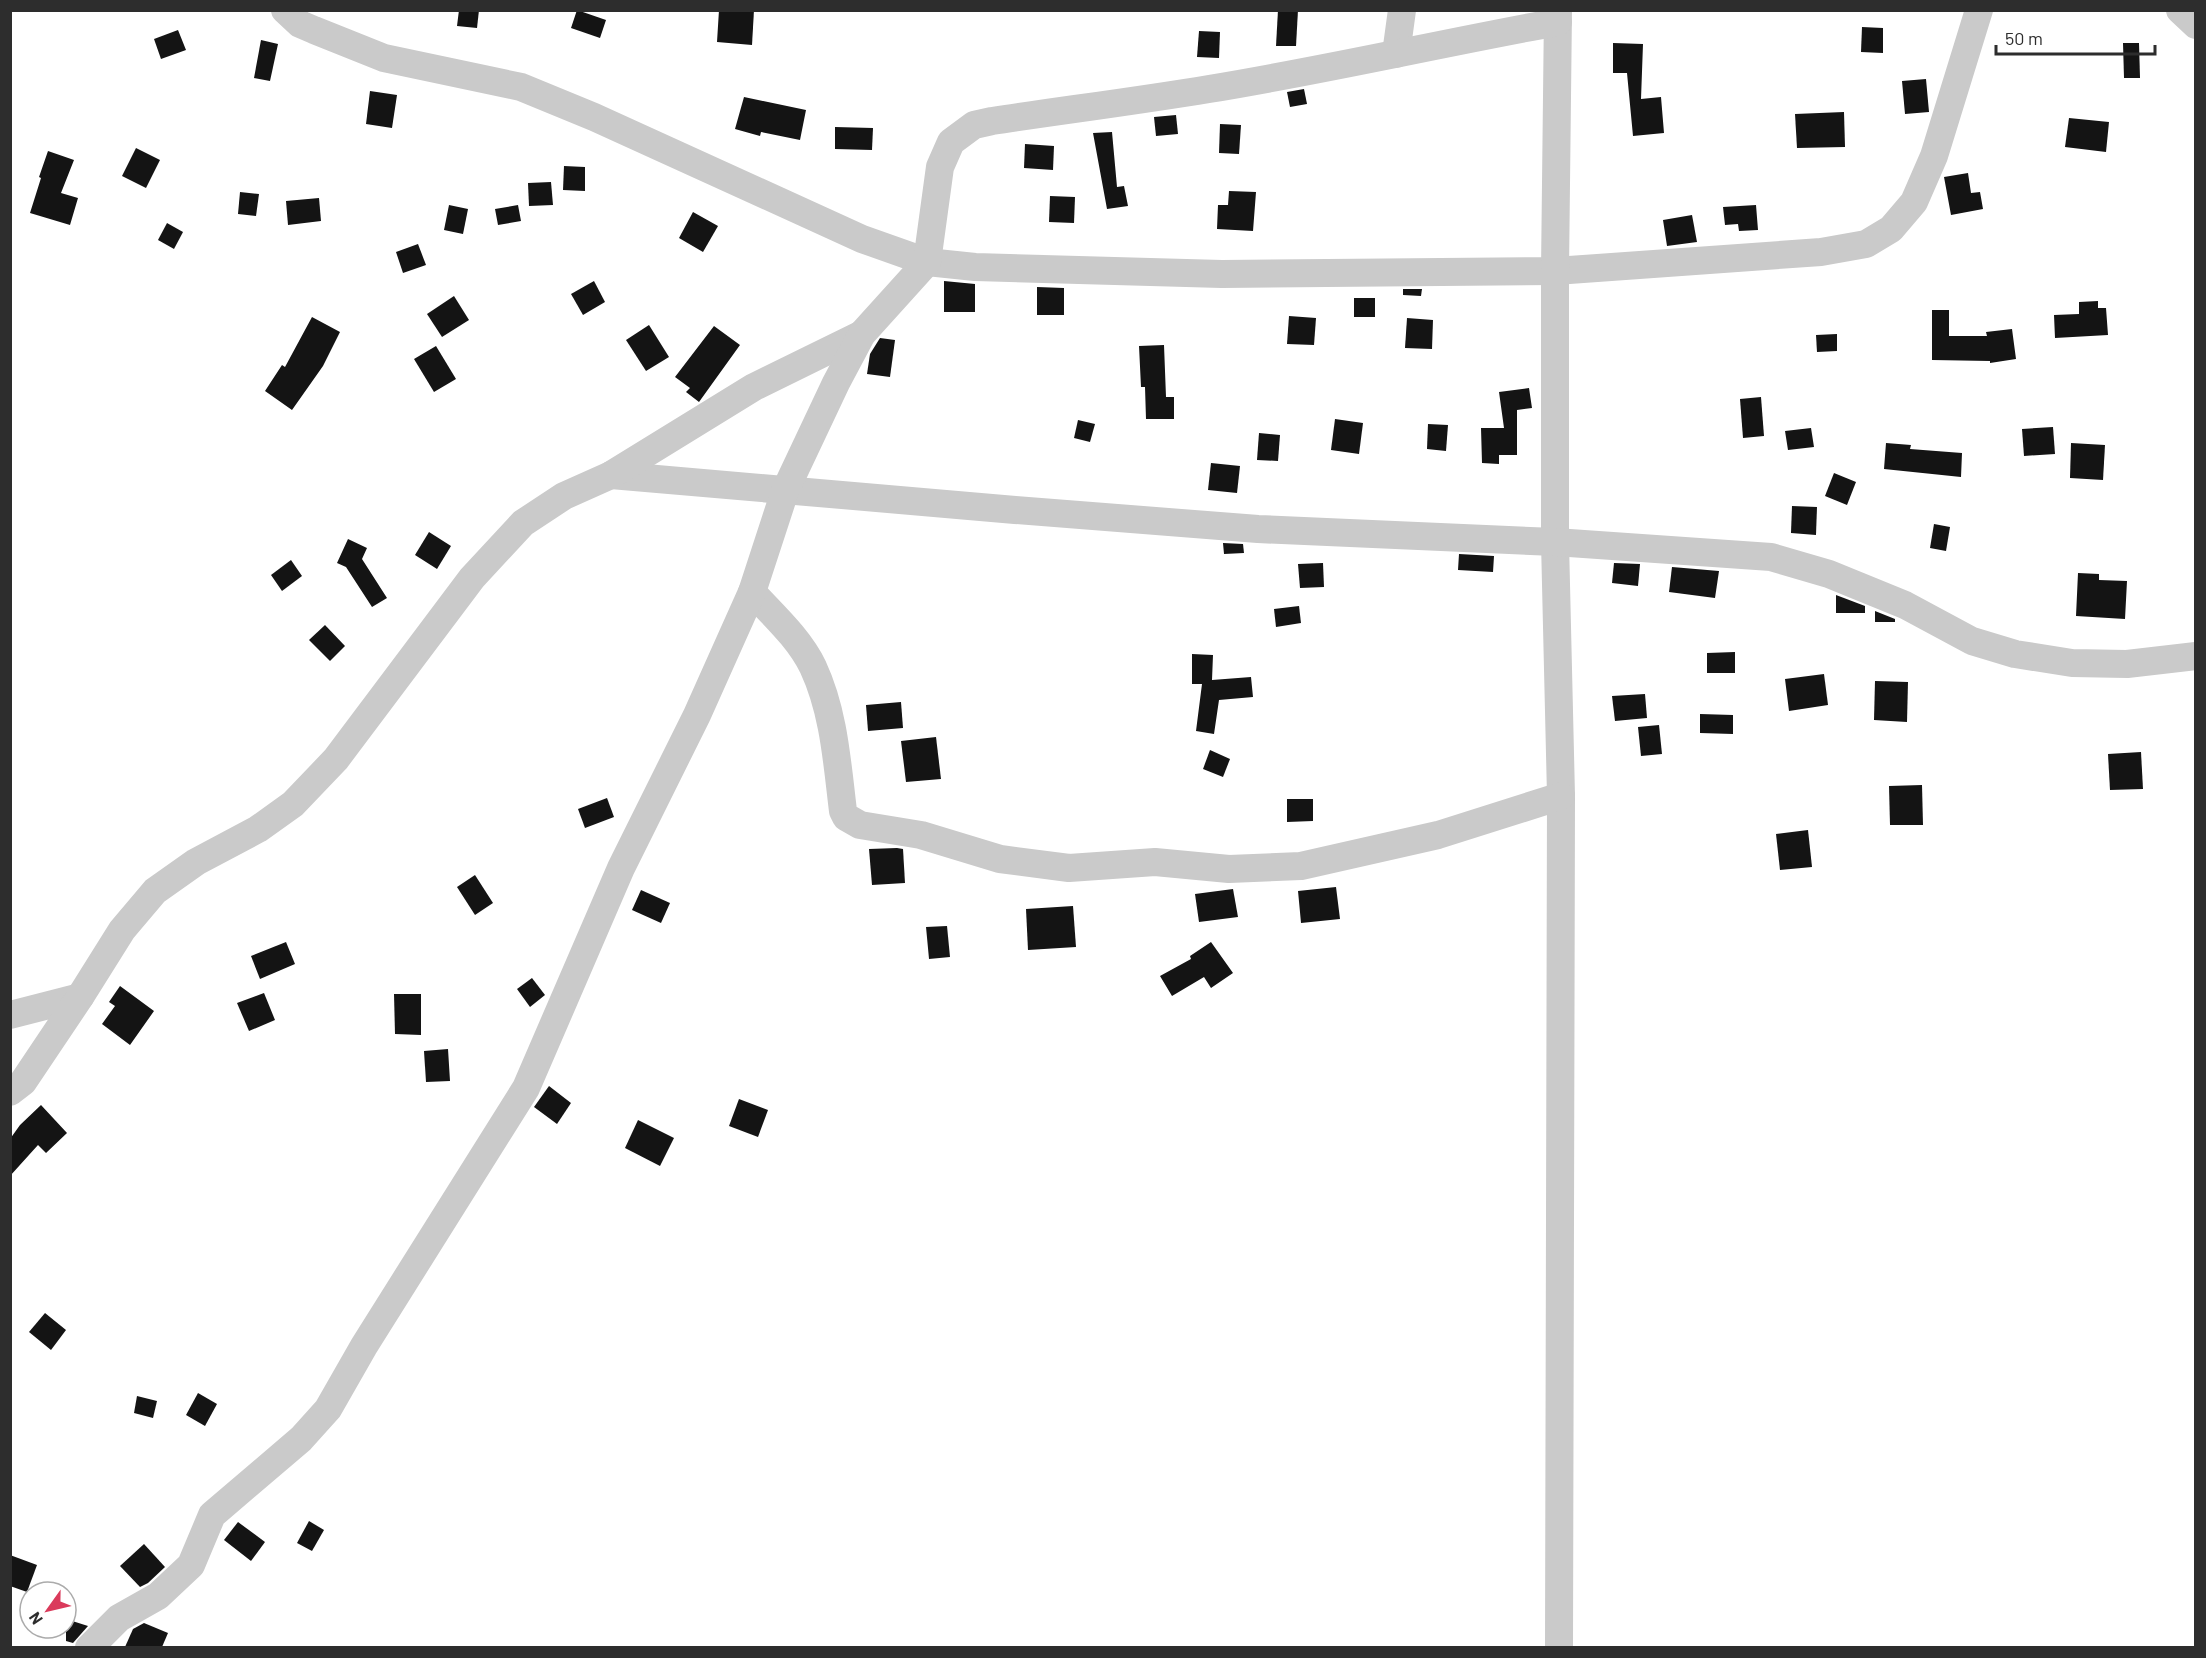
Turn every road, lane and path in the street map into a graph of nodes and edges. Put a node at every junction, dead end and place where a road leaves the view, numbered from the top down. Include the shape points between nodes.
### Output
1 (285, 10) edge
2 (1402, 10) edge
3 (1979, 10) edge
4 (2180, 10) edge
5 (1558, 16) edge
6 (2196, 25) edge
7 (1395, 54) junction
8 (927, 262) junction
9 (1555, 271) junction
10 (862, 334) junction
11 (611, 475) junction
12 (785, 491) junction
13 (1555, 542) junction
14 (752, 592) junction
15 (2196, 656) edge
16 (1561, 796) junction
17 (81, 997) junction
18 (10, 1016) edge
19 (10, 1092) edge
20 (89, 1647) edge
21 (1559, 1647) edge

1 - 8 street via 300,24 384,58 521,87 862,239
2 - 7 street
3 - 9 street via 1934,156 1914,202 1891,229 1866,244 1821,252
4 - 6 street
5 - 7 street
5 - 9 street
7 - 8 street via 1210,89 974,125 951,142 940,166
8 - 9 street via 975,267 1222,274
8 - 10 street
9 - 13 street
10 - 11 street via 754,387
10 - 12 street
11 - 12 street
11 - 17 street via 564,496 524,523 472,578 336,759 293,804 258,830 196,862 154,891 122,930
12 - 13 street via 1258,529
12 - 14 street
13 - 15 street via 1771,557 1830,573 1905,605 1972,641 2015,654 2072,663 2127,664
13 - 16 street
14 - 16 street via 789,632 812,666 832,720 843,810 846,818 860,825 921,836 1000,859 1070,868 1155,862 1229,869 1301,866 1438,835
14 - 20 street via 697,715 621,868 526,1088 328,1409 301,1439 212,1515 191,1565 158,1596 119,1618
16 - 21 street
17 - 18 street
17 - 19 street via 23,1082

